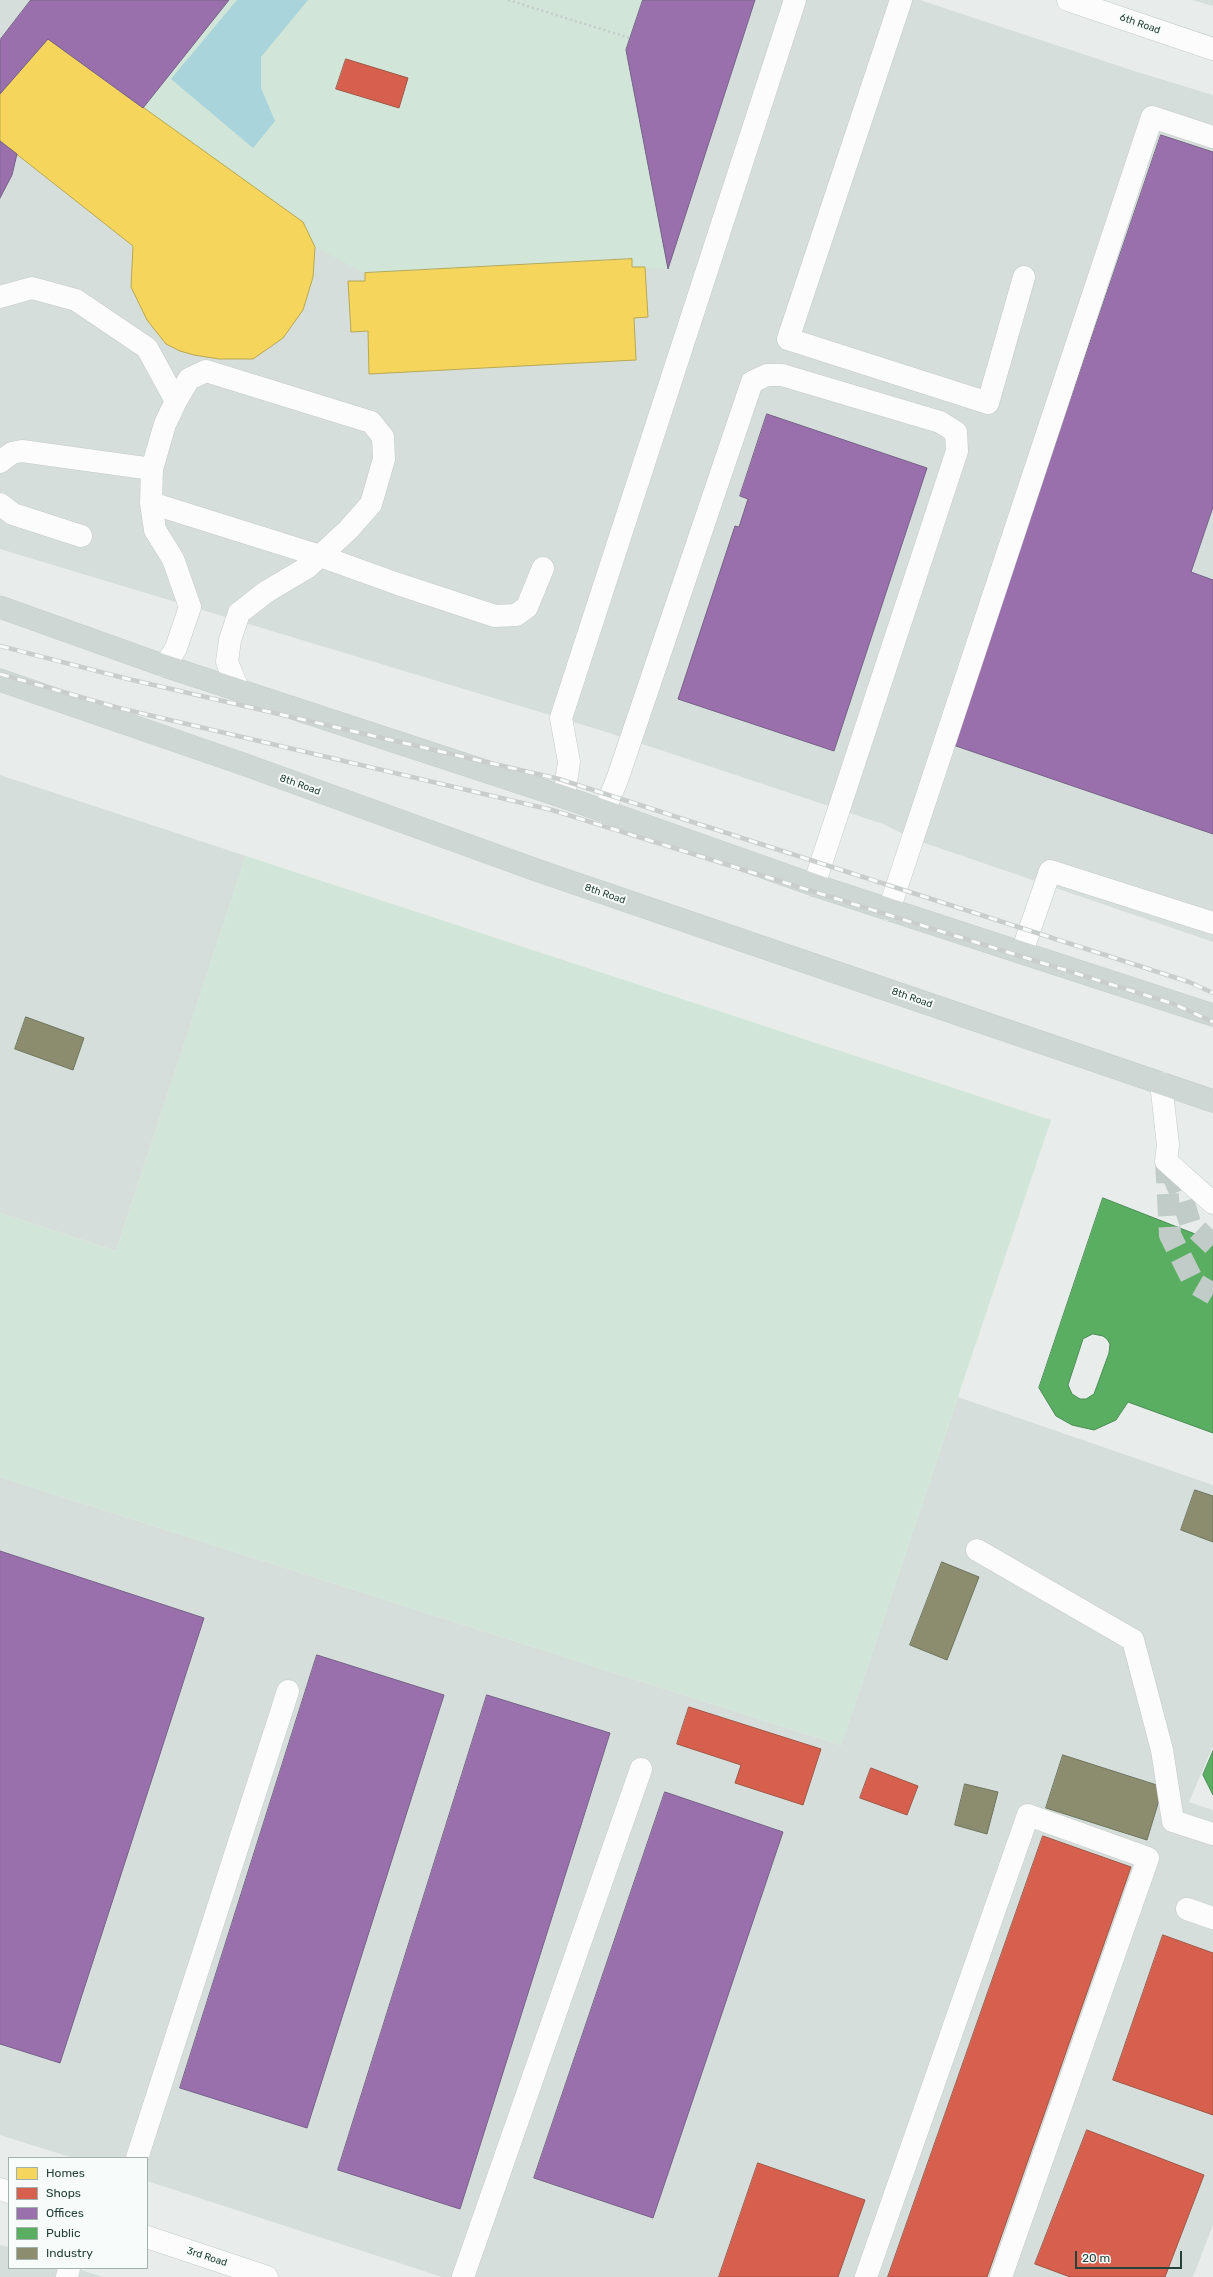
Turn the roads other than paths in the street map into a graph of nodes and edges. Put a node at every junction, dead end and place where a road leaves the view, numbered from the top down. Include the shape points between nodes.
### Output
1 (795, 0) edge
2 (901, 0) edge
3 (1068, 0) edge
4 (1213, 49) edge
5 (1213, 137) edge
6 (1024, 277) dead end
7 (0, 297) edge
8 (176, 401) junction
9 (0, 462) edge
10 (152, 469) junction
11 (151, 503) junction
12 (0, 504) edge
13 (81, 536) dead end
14 (320, 556) junction
15 (543, 568) dead end
16 (0, 607) edge
17 (165, 666) junction
18 (0, 680) edge
19 (238, 689) junction
20 (564, 797) junction
21 (604, 811) junction
22 (814, 885) junction
23 (890, 910) junction
24 (1213, 923) edge
25 (1022, 952) junction
26 (1213, 1015) edge
27 (1162, 1083) junction
28 (1213, 1100) edge
29 (1213, 1202) edge
30 (977, 1550) dead end
31 (288, 1691) dead end
32 (641, 1769) dead end
33 (1213, 1834) edge
34 (1188, 1909) dead end
35 (1213, 1918) edge
36 (137, 2157) edge
37 (148, 2237) edge
38 (266, 2277) edge
39 (463, 2277) edge
40 (866, 2277) edge
41 (1001, 2277) edge

1 - 20 street via 561,718 569,762
2 - 6 street via 788,339 988,403
3 - 4 street, 6th Road
5 - 23 street via 1152,117
7 - 8 street via 32,288 76,300 147,348
8 - 10 street via 165,424
8 - 14 street via 189,379 206,371 371,422 383,437 384,459 371,504
9 - 10 street via 12,453 27,451
10 - 11 street
11 - 14 street
11 - 17 street via 155,530 173,559 190,607 176,648
12 - 13 street via 13,514
14 - 15 street via 495,616 516,615 527,607
14 - 19 street via 308,567 266,592 239,614 230,640 227,662
16 - 17 main road
17 - 19 main road
18 - 27 main road, 8th Road via 236,761 542,872
19 - 20 main road
20 - 21 main road
21 - 22 main road
21 - 22 street via 617,780 752,382 767,375 782,375 940,422 956,432 957,451
22 - 23 main road
23 - 25 main road
24 - 25 street via 1050,871
25 - 26 main road
27 - 28 main road, 8th Road
27 - 29 street via 1168,1145 1166,1161
30 - 33 street via 1133,1640 1162,1750 1173,1821
31 - 36 street
32 - 39 street
34 - 35 street
37 - 38 street, 3rd Road
40 - 41 street via 1028,1815 1148,1858

